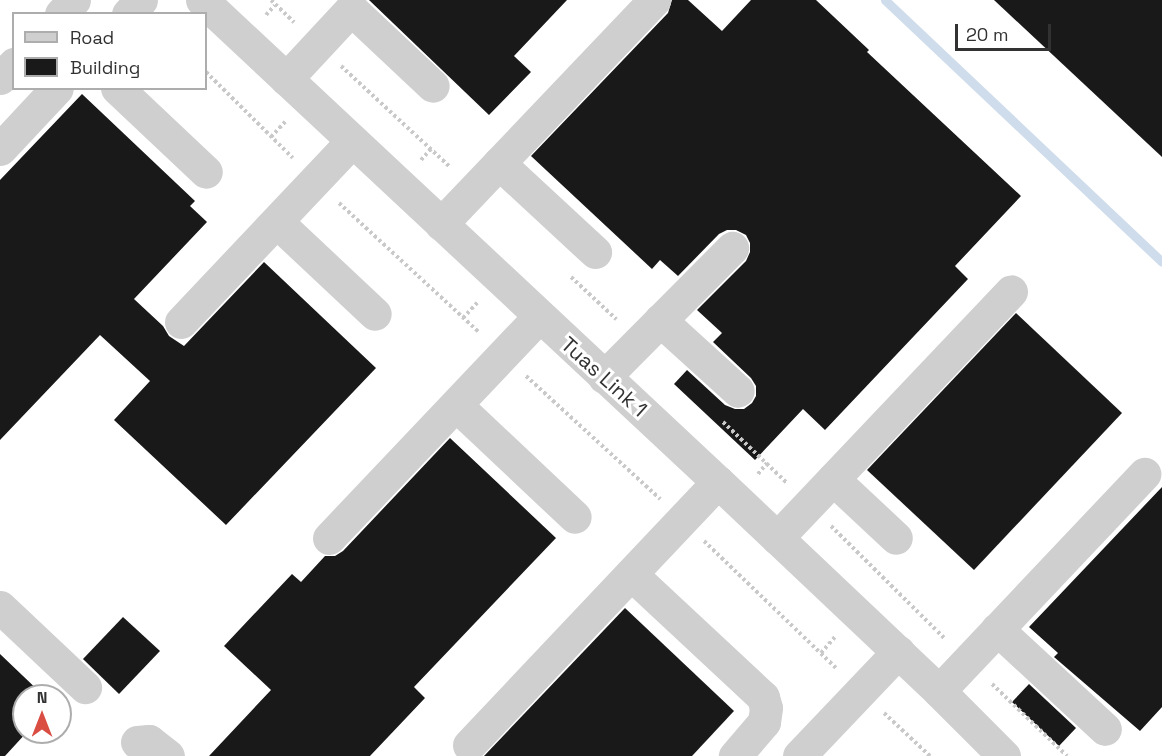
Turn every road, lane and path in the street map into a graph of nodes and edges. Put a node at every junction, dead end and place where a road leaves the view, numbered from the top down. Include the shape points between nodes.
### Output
1 (74, 0) edge
2 (141, 0) edge
3 (202, 0) edge
4 (654, 0) edge
5 (63, 12) edge
6 (130, 12) edge
7 (12, 66) edge
8 (207, 73) edge
9 (0, 78) edge
10 (286, 78) junction
11 (433, 86) dead end
12 (55, 90) edge
13 (119, 90) edge
14 (352, 141) junction
15 (0, 149) edge
16 (499, 163) junction
17 (206, 172) dead end
18 (316, 181) junction
19 (277, 222) junction
20 (441, 224) junction
21 (732, 248) dead end
22 (595, 252) dead end
23 (1011, 291) dead end
24 (375, 314) dead end
25 (539, 317) junction
26 (660, 320) junction
27 (181, 322) dead end
28 (503, 355) junction
29 (603, 377) junction
30 (738, 392) dead end
31 (456, 405) junction
32 (1144, 474) dead end
33 (833, 479) junction
34 (718, 482) junction
35 (575, 517) dead end
36 (682, 520) junction
37 (329, 538) dead end
38 (777, 538) junction
39 (896, 538) dead end
40 (631, 574) junction
41 (0, 607) edge
42 (997, 629) junction
43 (898, 652) junction
44 (85, 687) dead end
45 (861, 691) junction
46 (939, 691) junction
47 (1105, 729) dead end
48 (137, 742) dead end
49 (470, 745) dead end
50 (807, 753) edge
51 (168, 756) edge
52 (735, 756) edge
53 (930, 756) edge
54 (1004, 756) edge

1 - 5 street
2 - 6 street
3 - 10 street, Tuas Link 1
4 - 16 street
7 - 9 street
8 - 18 path
10 - 11 street via 351,9
10 - 14 street, Tuas Link 1
12 - 15 street
13 - 17 street
14 - 18 street
14 - 20 street, Tuas Link 1
16 - 20 street
16 - 22 street
18 - 19 street
18 - 28 path
19 - 24 street
19 - 27 street
20 - 25 street, Tuas Link 1
21 - 26 street
23 - 33 street
25 - 28 street
25 - 29 street, Tuas Link 1
26 - 29 street
26 - 30 street
28 - 31 street
28 - 36 path
29 - 34 street, Tuas Link 1
31 - 35 street
31 - 37 street
32 - 42 street
33 - 38 street
33 - 39 street
34 - 36 street
34 - 38 street, Tuas Link 1
36 - 40 street
36 - 45 path
38 - 43 street, Tuas Link 1
40 - 49 street
40 - 52 street via 763,698 764,722
41 - 44 street
42 - 46 street
42 - 47 street
43 - 45 street
43 - 46 street, Tuas Link 1
45 - 50 street
45 - 53 path
46 - 54 street, Tuas Link 1
48 - 51 street via 149,741

